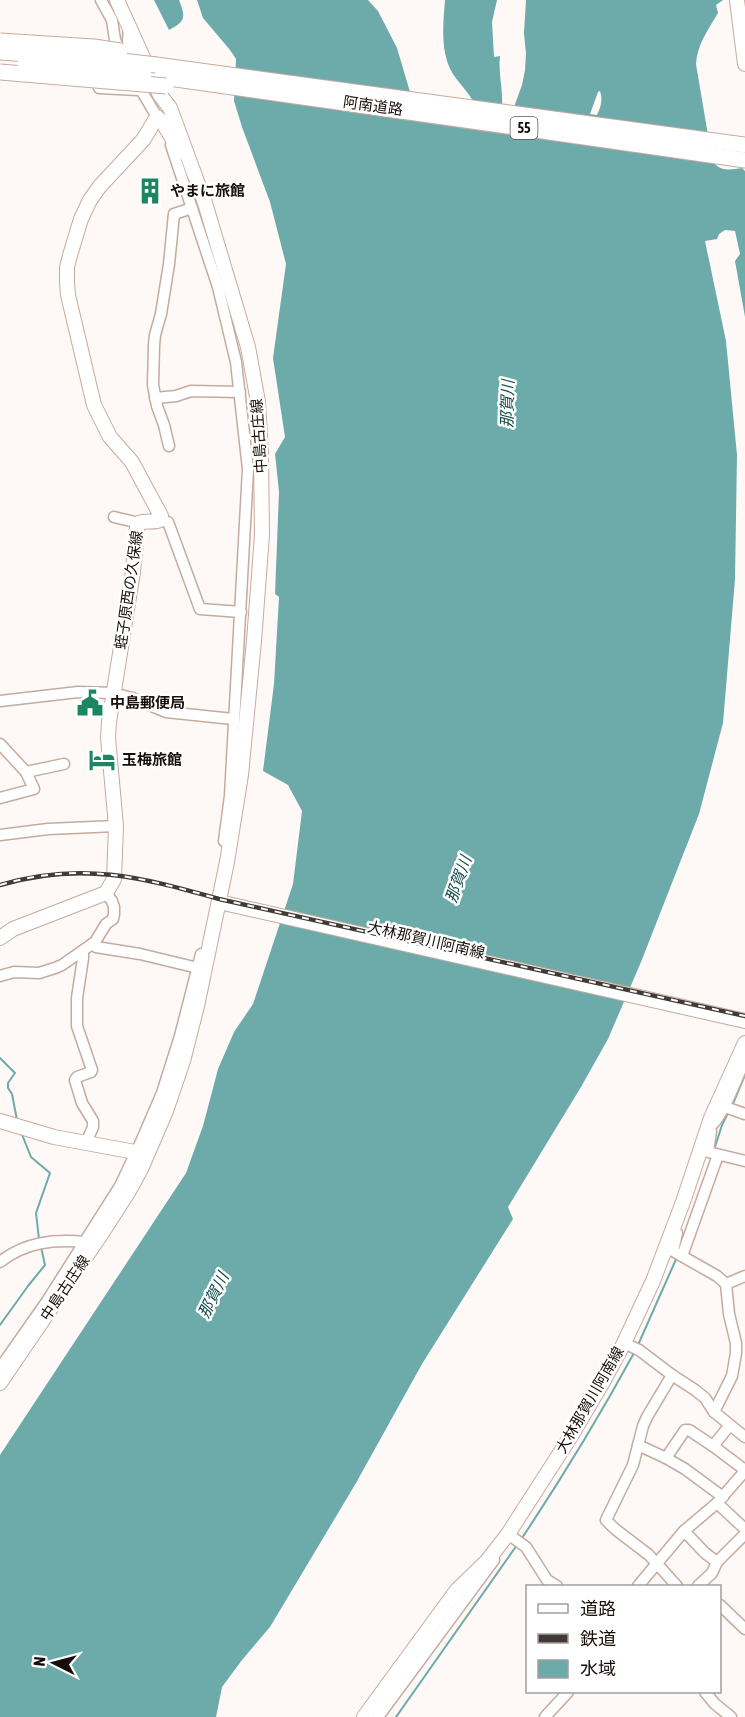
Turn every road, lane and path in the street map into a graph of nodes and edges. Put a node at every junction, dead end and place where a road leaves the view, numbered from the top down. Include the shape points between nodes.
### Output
1 (101, 0) edge
2 (117, 0) edge
3 (737, 0) edge
4 (129, 26) junction
5 (0, 41) edge
6 (0, 52) edge
7 (0, 62) edge
8 (745, 64) edge
9 (0, 72) edge
10 (0, 80) edge
11 (135, 80) junction
12 (141, 90) junction
13 (303, 90) junction
14 (160, 120) junction
15 (745, 146) edge
16 (745, 159) edge
17 (192, 164) junction
18 (192, 208) junction
19 (240, 392) junction
20 (155, 398) junction
21 (169, 446) dead end
22 (114, 517) dead end
23 (160, 520) junction
24 (139, 523) junction
25 (241, 612) junction
26 (112, 693) junction
27 (0, 701) edge
28 (233, 719) junction
29 (0, 744) edge
30 (64, 764) dead end
31 (26, 772) junction
32 (0, 798) edge
33 (116, 826) junction
34 (0, 835) edge
35 (106, 893) junction
36 (221, 898) junction
37 (0, 938) edge
38 (88, 947) junction
39 (198, 968) junction
40 (0, 976) edge
41 (735, 1015) edge
42 (745, 1043) edge
43 (745, 1060) edge
44 (733, 1110) edge
45 (0, 1121) edge
46 (709, 1127) junction
47 (86, 1143) junction
48 (135, 1152) junction
49 (715, 1154) junction
50 (745, 1161) edge
51 (129, 1191) junction
52 (675, 1223) junction
53 (85, 1242) junction
54 (682, 1256) junction
55 (0, 1262) edge
56 (745, 1276) edge
57 (726, 1284) junction
58 (624, 1342) junction
59 (0, 1368) edge
60 (672, 1375) junction
61 (0, 1383) edge
62 (714, 1412) junction
63 (730, 1425) junction
64 (745, 1437) edge
65 (638, 1445) junction
66 (713, 1446) junction
67 (666, 1458) junction
68 (745, 1471) edge
69 (720, 1500) junction
70 (745, 1529) edge
71 (684, 1531) junction
72 (745, 1534) edge
73 (515, 1539) junction
74 (497, 1548) junction
75 (717, 1562) junction
76 (657, 1564) junction
77 (554, 1585) edge
78 (640, 1585) edge
79 (675, 1585) edge
80 (701, 1585) edge
81 (721, 1606) edge
82 (745, 1629) edge
83 (567, 1693) edge
84 (706, 1693) edge
85 (364, 1717) edge
86 (378, 1717) edge
87 (545, 1717) edge
88 (731, 1717) edge

1 - 11 street via 112,20 114,40
2 - 4 main road, 中島古庄線
3 - 8 main road
4 - 11 street
4 - 17 main road, 中島古庄線 via 160,95 170,108
5 - 13 highway, 55, bridge via 94,47 152,56
6 - 13 highway, 阿南道路 / 55, bridge via 114,60
7 - 13 highway, 阿南道路 / 55, bridge
9 - 13 highway, 55, bridge
10 - 12 street
11 - 12 street
12 - 14 street
13 - 15 highway, 阿南道路 / 55
13 - 16 highway, 阿南道路 / 55
14 - 17 main road
14 - 18 street
14 - 23 main road, 蛭子原西の久保線 via 90,200 67,267 68,294 94,405 110,437 132,462
17 - 36 main road, 中島古庄線 via 248,347 258,402 261,453 262,535 254,641 241,775
18 - 19 street via 218,287
18 - 20 street via 174,214 155,335
19 - 20 street via 191,391
19 - 25 street via 249,469
20 - 21 street
22 - 24 street
23 - 24 main road, 蛭子原西の久保線
23 - 25 street via 168,522 200,609
24 - 26 main road, 蛭子原西の久保線
25 - 28 street
26 - 27 street via 78,692
26 - 28 street via 166,712
26 - 33 main road, 蛭子原西の久保線 via 108,738
28 - 36 street via 230,796 219,875
29 - 31 street
30 - 31 street
31 - 32 street via 34,789
33 - 34 street
33 - 35 main road, 蛭子原西の久保線 via 114,879
35 - 37 main road via 13,929
35 - 38 street via 114,907 113,919
36 - 39 street via 211,912
36 - 41 main road, 大林那賀川阿南線
36 - 51 main road via 183,1061 166,1111
38 - 39 street via 149,955
38 - 40 street via 56,968
38 - 47 street via 77,998 77,1026 92,1070 75,1080 93,1121
39 - 48 street via 162,1094
42 - 46 main road, 大林那賀川阿南線
43 - 44 street via 729,1094
44 - 46 street
45 - 47 main road
46 - 49 street via 708,1152
46 - 52 main road, 大林那賀川阿南線
47 - 48 main road
48 - 51 main road
48 - 53 street via 120,1186
49 - 50 street
49 - 54 street
51 - 61 main road, 中島古庄線
52 - 54 street via 678,1230 673,1251
52 - 58 main road, 大林那賀川阿南線
53 - 55 street via 40,1242 9,1254
53 - 59 street
54 - 57 street
56 - 57 street
57 - 62 street via 736,1353 732,1376
58 - 60 street
58 - 73 main road, 大林那賀川阿南線
60 - 62 street via 705,1398
60 - 65 street via 647,1417
62 - 63 street
63 - 64 street
63 - 66 street
65 - 67 street
65 - 76 street via 633,1465 606,1520
66 - 67 street via 685,1430
66 - 68 street
67 - 69 street via 686,1469
68 - 69 street
69 - 70 street
69 - 71 street
71 - 75 street
71 - 76 street
72 - 75 street
73 - 74 main road, 大林那賀川阿南線
73 - 77 street via 531,1553
74 - 85 main road, 大林那賀川阿南線 via 457,1590
74 - 86 street via 490,1565
75 - 80 street
76 - 78 street
76 - 79 street
81 - 82 street
83 - 87 street
84 - 88 street

